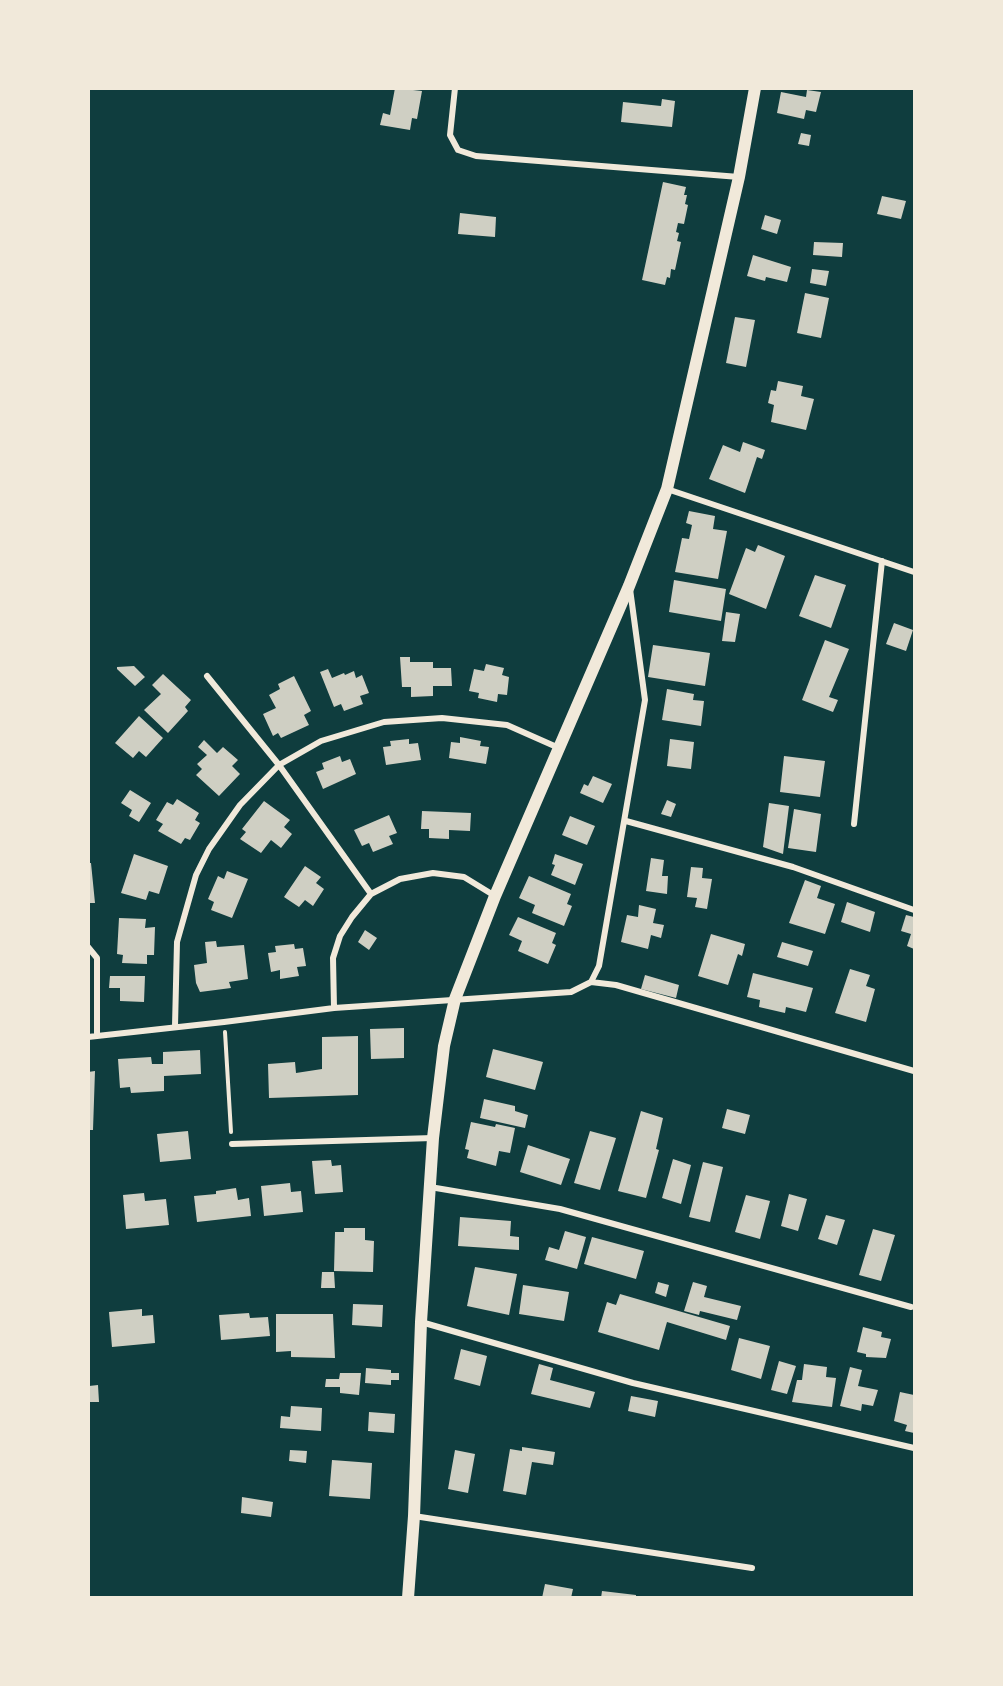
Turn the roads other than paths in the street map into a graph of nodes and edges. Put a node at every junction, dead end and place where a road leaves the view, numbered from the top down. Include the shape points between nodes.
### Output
1 (455, 88) edge
2 (755, 88) edge
3 (739, 177) junction
4 (668, 489) junction
5 (882, 561) junction
6 (915, 572) edge
7 (629, 585) junction
8 (207, 676) dead end
9 (559, 748) junction
10 (279, 765) junction
11 (626, 821) junction
12 (854, 824) dead end
13 (371, 894) junction
14 (495, 896) junction
15 (915, 910) edge
16 (88, 946) edge
17 (591, 982) junction
18 (455, 999) junction
19 (334, 1008) junction
20 (175, 1026) junction
21 (88, 1036) edge
22 (97, 1036) junction
23 (915, 1071) edge
24 (433, 1138) junction
25 (232, 1144) road end
26 (429, 1187) junction
27 (911, 1307) dead end
28 (421, 1322) junction
29 (915, 1448) edge
30 (414, 1516) junction
31 (753, 1568) dead end
32 (408, 1598) edge

1 - 3 street via 450,135 458,150 476,156
2 - 3 main road
3 - 4 main road
4 - 5 street
4 - 7 main road
5 - 6 street
5 - 12 street
7 - 9 main road
7 - 11 street via 645,700
8 - 10 street
9 - 10 street via 507,725 442,718 384,722 321,741
9 - 14 main road
10 - 13 street
10 - 20 street via 240,805 196,875 177,942
11 - 15 street via 793,867
11 - 17 street via 599,966
13 - 14 street via 400,879 433,873 464,877
13 - 19 street via 340,936 333,958
14 - 18 main road
16 - 22 street via 97,958
17 - 18 street via 571,992
17 - 23 street via 616,985
18 - 19 street
18 - 24 main road via 444,1046
19 - 20 street
20 - 22 street
21 - 22 street
24 - 25 street
24 - 26 main road
26 - 27 street via 560,1209
26 - 28 main road
28 - 29 street via 633,1383
28 - 30 main road
30 - 31 street
30 - 32 main road

